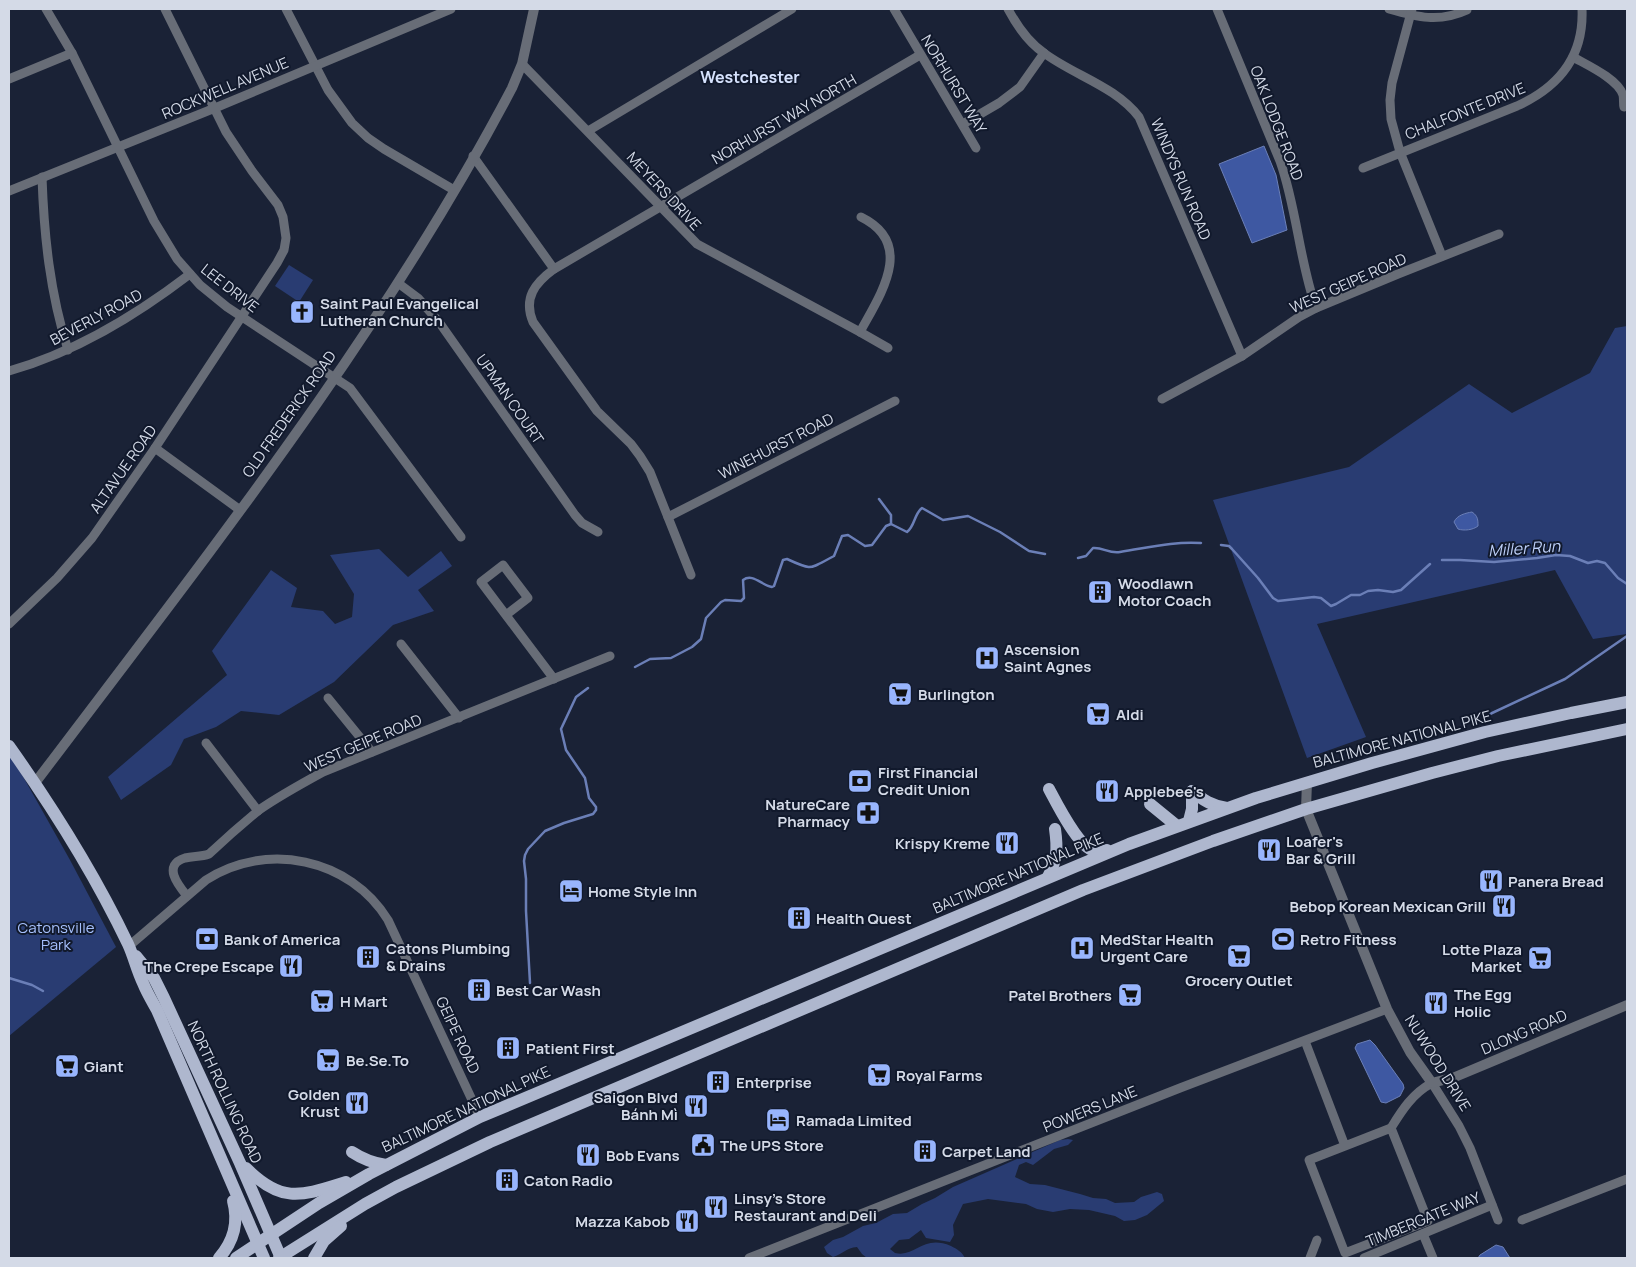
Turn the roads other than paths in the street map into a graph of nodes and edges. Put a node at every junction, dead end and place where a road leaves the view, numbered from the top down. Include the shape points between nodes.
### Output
1 (46, 9) edge
2 (166, 9) edge
3 (286, 9) edge
4 (451, 9) edge
5 (534, 9) edge
6 (792, 9) edge
7 (894, 9) edge
8 (1008, 9) edge
9 (1217, 9) edge
10 (1390, 9) edge
11 (1582, 9) edge
12 (1467, 10) dead end
13 (1411, 12) edge
14 (72, 53) junction
15 (1044, 53) junction
16 (920, 54) junction
17 (1573, 57) junction
18 (522, 64) junction
19 (315, 65) junction
20 (9, 79) edge
21 (1624, 107) dead end
22 (214, 108) junction
23 (963, 124) junction
24 (588, 131) junction
25 (118, 147) junction
26 (976, 148) dead end
27 (1400, 152) junction
28 (473, 156) junction
29 (1363, 168) dead end
30 (42, 177) junction
31 (454, 190) junction
32 (9, 191) edge
33 (661, 207) junction
34 (861, 217) dead end
35 (1499, 234) dead end
36 (1442, 256) junction
37 (554, 270) junction
38 (190, 274) junction
39 (398, 283) junction
40 (1316, 308) junction
41 (242, 316) junction
42 (860, 332) junction
43 (888, 348) dead end
44 (68, 350) junction
45 (1242, 356) junction
46 (9, 371) edge
47 (334, 377) junction
48 (1162, 399) dead end
49 (896, 400) dead end
50 (155, 448) junction
51 (240, 510) junction
52 (668, 517) junction
53 (598, 532) dead end
54 (461, 537) dead end
55 (691, 574) dead end
56 (506, 615) junction
57 (9, 624) edge
58 (401, 644) dead end
59 (610, 656) dead end
60 (554, 679) junction
61 (328, 698) dead end
62 (1627, 702) edge
63 (459, 718) junction
64 (1627, 729) edge
65 (206, 743) dead end
66 (9, 746) edge
67 (372, 752) junction
68 (1307, 782) junction
69 (35, 783) junction
70 (1049, 789) dead end
71 (1150, 804) dead end
72 (1228, 808) junction
73 (1306, 809) junction
74 (258, 811) junction
75 (1183, 824) junction
76 (1054, 829) dead end
77 (1129, 844) junction
78 (1048, 878) junction
79 (187, 896) junction
80 (129, 946) junction
81 (1627, 1005) edge
82 (1387, 1009) junction
83 (1305, 1041) junction
84 (1432, 1083) junction
85 (480, 1117) junction
86 (1392, 1128) junction
87 (1345, 1146) junction
88 (352, 1152) dead end
89 (221, 1160) junction
90 (240, 1162) junction
91 (386, 1165) junction
92 (369, 1174) junction
93 (1627, 1179) edge
94 (365, 1204) junction
95 (1492, 1205) junction
96 (1498, 1220) dead end
97 (1522, 1220) dead end
98 (1423, 1234) junction
99 (271, 1235) junction
100 (1316, 1240) dead end
101 (258, 1243) junction
102 (219, 1258) edge
103 (236, 1258) edge
104 (264, 1258) edge
105 (280, 1258) edge
106 (314, 1258) edge
107 (749, 1258) edge
108 (1310, 1258) edge
109 (1364, 1258) edge
110 (1434, 1258) edge

1 - 14 street, LEE DRIVE
2 - 22 street, ALTAVUE ROAD
3 - 19 street
4 - 19 street, ROCKWELL AVENUE
5 - 18 street, OLD FREDERICK ROAD
6 - 24 street
7 - 16 street, NORHURST WAY
8 - 15 street, WINDYS RUN ROAD via 1027,38
9 - 40 street, OAK LODGE ROAD via 1288,184 1304,271
10 - 13 street
11 - 17 street, CHALFONTE DRIVE via 1580,36
12 - 13 street via 1429,19
13 - 27 street via 1395,68 1390,100 1391,119
14 - 20 street
14 - 25 street, LEE DRIVE
15 - 23 street via 1020,87
15 - 45 street, WINDYS RUN ROAD via 1114,93 1139,117
16 - 23 street, NORHURST WAY
16 - 33 street, NORHURST WAY NORTH
17 - 21 street via 1619,88
17 - 27 street, CHALFONTE DRIVE via 1554,82 1534,98
18 - 24 street, MEYERS DRIVE
18 - 28 street, OLD FREDERICK ROAD
19 - 22 street, ROCKWELL AVENUE
19 - 31 street via 340,107 368,138
22 - 25 street, ROCKWELL AVENUE
22 - 41 street, ALTAVUE ROAD via 238,151 278,205 285,228 284,250 278,263
23 - 26 street, NORHURST WAY
24 - 33 street, MEYERS DRIVE
25 - 30 street, ROCKWELL AVENUE
25 - 38 street, LEE DRIVE via 166,241
27 - 29 street, CHALFONTE DRIVE
27 - 36 street
28 - 31 street, OLD FREDERICK ROAD
28 - 37 street
30 - 32 street, ROCKWELL AVENUE
30 - 44 street via 50,280
31 - 39 street, OLD FREDERICK ROAD
33 - 37 street, NORHURST WAY NORTH
33 - 42 street, MEYERS DRIVE via 691,240 703,248
34 - 42 street via 881,234 890,251 891,262 885,285
35 - 36 street, WEST GEIPE ROAD
36 - 40 street, WEST GEIPE ROAD
37 - 52 street via 533,289 530,306 533,322 597,411 640,456
38 - 41 street, LEE DRIVE
38 - 44 street, BEVERLY ROAD via 146,307
39 - 47 street, OLD FREDERICK ROAD
39 - 53 street, UPMAN COURT via 418,298 439,322 574,515
40 - 45 street, WEST GEIPE ROAD
41 - 47 street, LEE DRIVE
41 - 50 street, ALTAVUE ROAD
42 - 43 street, MEYERS DRIVE
44 - 46 street, BEVERLY ROAD
45 - 48 street, WEST GEIPE ROAD
47 - 51 street, OLD FREDERICK ROAD
47 - 54 street, LEE DRIVE via 350,388
49 - 52 street, WINEHURST ROAD
50 - 51 street
50 - 57 street, ALTAVUE ROAD via 74,560
51 - 69 street, OLD FREDERICK ROAD
52 - 55 street
56 - 56 street via 481,582 503,565 528,598
56 - 60 street
58 - 63 street
59 - 60 street, WEST GEIPE ROAD
60 - 63 street, WEST GEIPE ROAD
61 - 67 street
62 - 68 main road, BALTIMORE NATIONAL PIKE via 1485,732
63 - 67 street, WEST GEIPE ROAD
64 - 73 main road via 1498,756
65 - 74 street
66 - 69 main road, NORTH ROLLING ROAD
67 - 74 street, WEST GEIPE ROAD via 323,772
68 - 72 main road, BALTIMORE NATIONAL PIKE
68 - 73 street, NUWOOD DRIVE
69 - 80 main road, NORTH ROLLING ROAD via 102,893
70 - 77 main road via 1086,848 1099,852
71 - 75 main road
72 - 75 main road, BALTIMORE NATIONAL PIKE
72 - 75 main road via 1207,803 1192,791 1192,809
73 - 82 street, NUWOOD DRIVE
73 - 94 main road via 1213,840 1075,894 518,1129
74 - 79 street, WEST GEIPE ROAD via 209,854 185,858 176,865 173,875
75 - 77 main road, BALTIMORE NATIONAL PIKE
76 - 78 main road via 1057,852
77 - 78 main road, BALTIMORE NATIONAL PIKE
78 - 85 main road, BALTIMORE NATIONAL PIKE
79 - 80 street, GEIPE ROAD
79 - 85 street, GEIPE ROAD via 218,872 265,859 310,863 336,872 352,882 382,909 388,920
80 - 89 main road, NORTH ROLLING ROAD
80 - 90 main road, NORTH ROLLING ROAD via 154,978
81 - 84 street, DLONG ROAD via 1455,1077
82 - 83 street, POWERS LANE
82 - 84 street, NUWOOD DRIVE via 1410,1052
83 - 87 street
83 - 107 street, POWERS LANE
84 - 86 street via 1422,1088 1405,1106
84 - 95 street, NUWOOD DRIVE via 1470,1148
85 - 91 main road, BALTIMORE NATIONAL PIKE
86 - 87 street
86 - 87 street via 1428,1220 1345,1253 1309,1160
88 - 91 main road via 362,1159
89 - 101 main road, NORTH ROLLING ROAD
89 - 102 main road via 236,1226 228,1248
90 - 92 main road via 266,1186 290,1194 318,1191
90 - 99 main road, NORTH ROLLING ROAD
91 - 92 main road, BALTIMORE NATIONAL PIKE
92 - 99 main road, BALTIMORE NATIONAL PIKE
93 - 97 street
94 - 105 main road
94 - 106 main road via 324,1241
95 - 96 street, NUWOOD DRIVE
95 - 98 street, TIMBERGATE WAY
98 - 109 street, TIMBERGATE WAY
98 - 110 street
99 - 101 main road, BALTIMORE NATIONAL PIKE
99 - 105 main road, NORTH ROLLING ROAD
100 - 108 street
101 - 103 main road, BALTIMORE NATIONAL PIKE
101 - 104 main road, NORTH ROLLING ROAD

